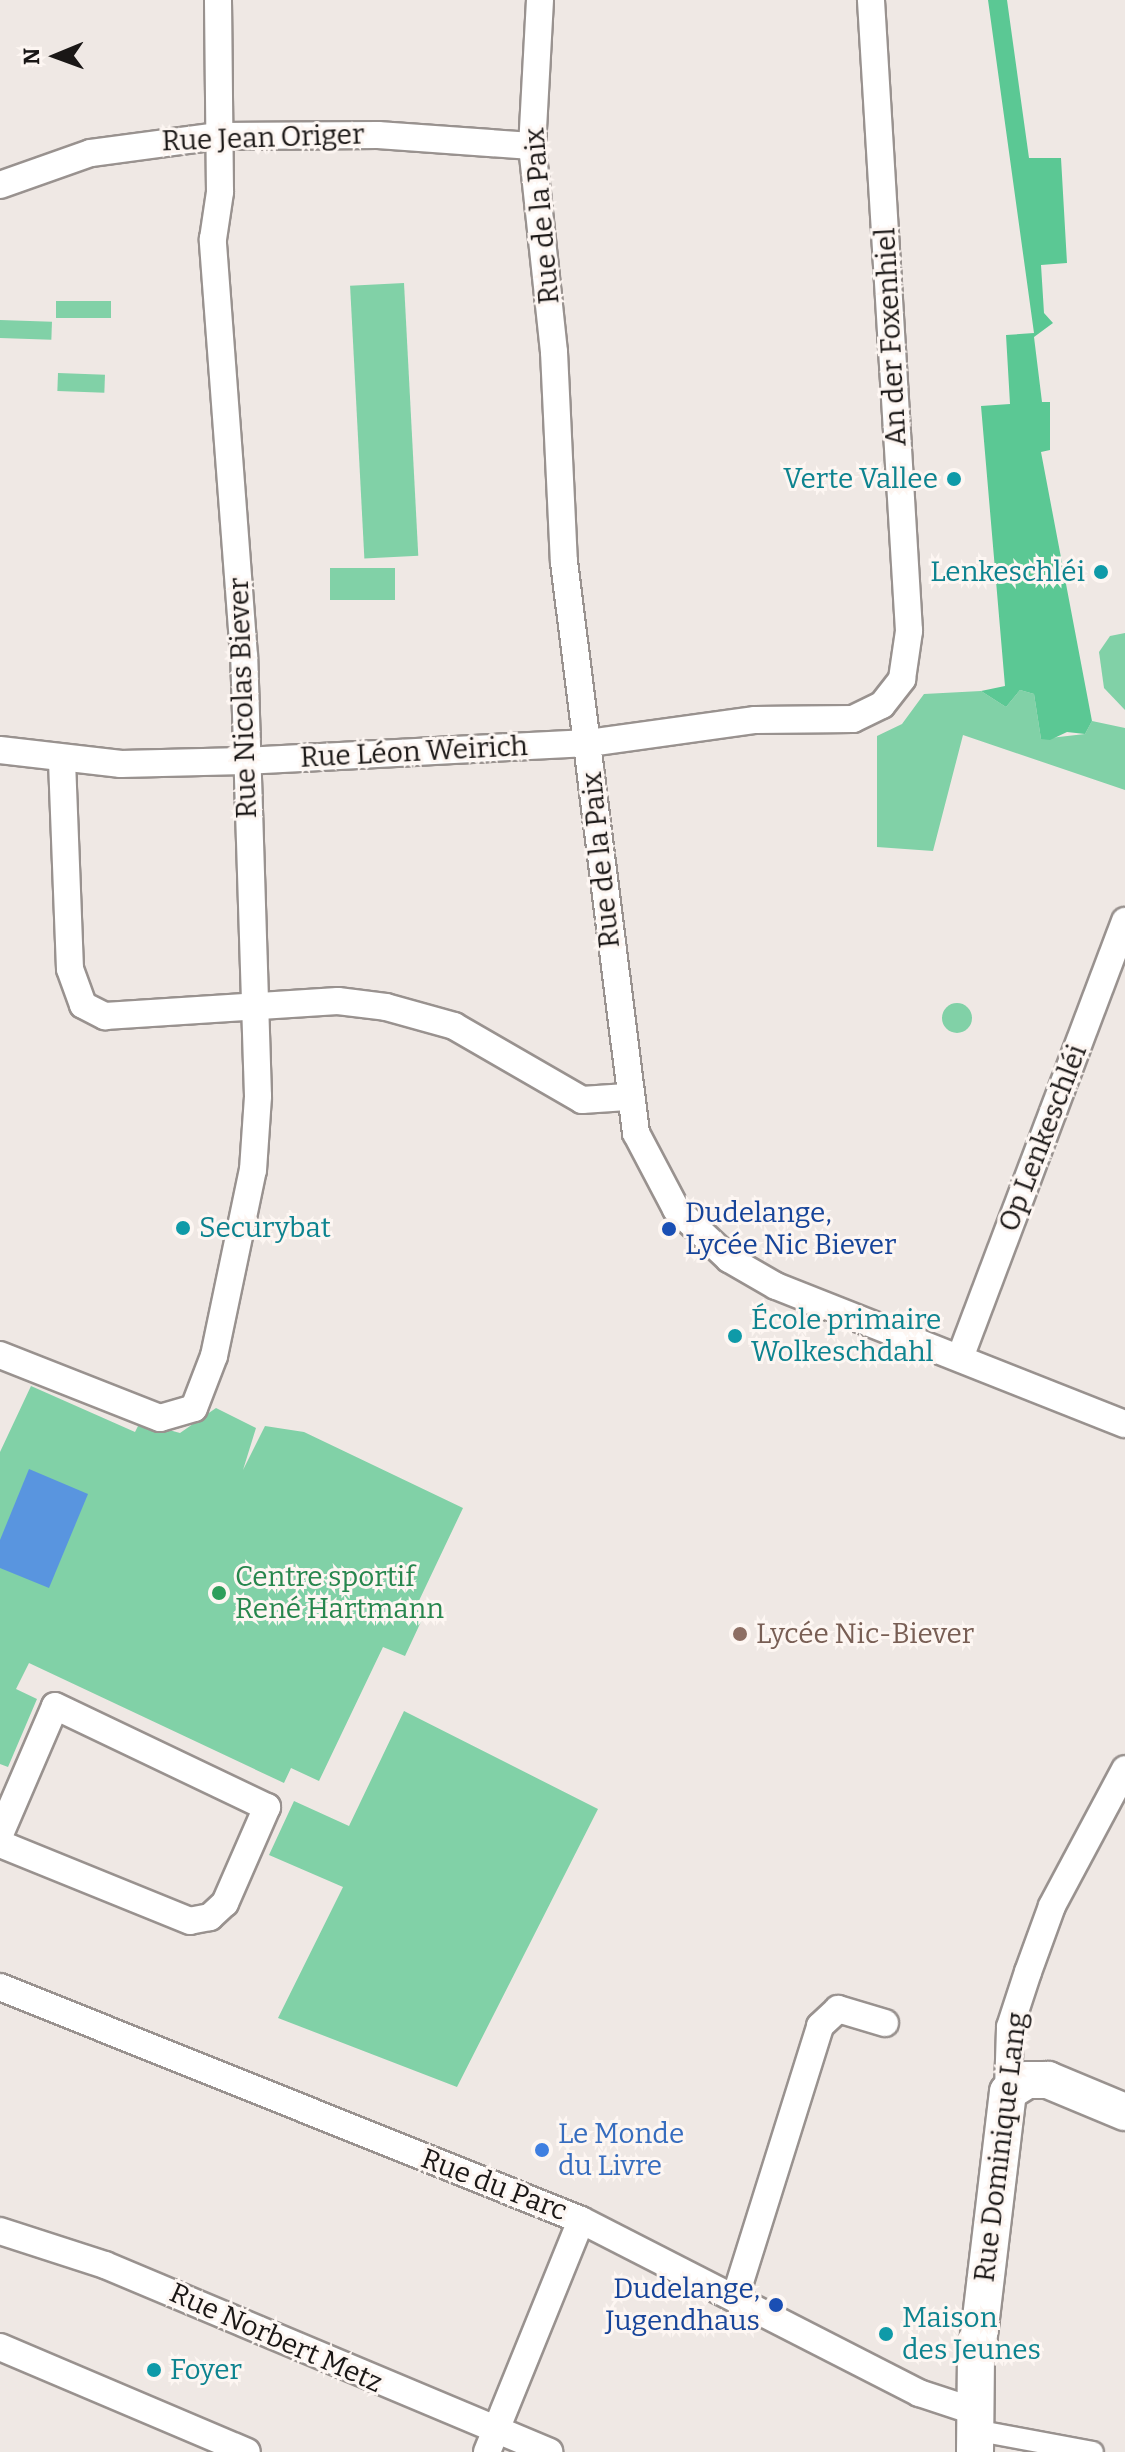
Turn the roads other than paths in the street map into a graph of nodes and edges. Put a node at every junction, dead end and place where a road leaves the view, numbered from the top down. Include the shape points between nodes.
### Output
1 (218, 0) edge
2 (540, 0) edge
3 (871, 0) edge
4 (219, 136) junction
5 (532, 146) junction
6 (0, 185) edge
7 (589, 743) junction
8 (0, 750) edge
9 (62, 761) junction
10 (244, 761) junction
11 (1125, 921) edge
12 (256, 1006) junction
13 (627, 1097) junction
14 (0, 1355) edge
15 (961, 1355) junction
16 (1125, 1424) edge
17 (1125, 1769) edge
18 (0, 1834) edge
19 (0, 1844) edge
20 (0, 1987) edge
21 (885, 2023) dead end
22 (1008, 2092) junction
23 (1125, 2112) edge
24 (581, 2220) junction
25 (0, 2231) edge
26 (735, 2298) junction
27 (0, 2347) edge
28 (974, 2431) edge
29 (492, 2442) edge
30 (247, 2452) edge
31 (549, 2452) edge
32 (1093, 2452) edge

1 - 4 street, Rue Nicolas Biever
2 - 5 street, Rue de la Paix
3 - 7 street, An der Foxenhiel via 909,631 902,679 882,705 853,719 755,720
4 - 5 street, Rue Jean Origer via 378,135
4 - 6 street, Rue Jean Origer via 91,153
4 - 10 street, Rue Nicolas Biever via 218,361 236,514
5 - 7 street, Rue de la Paix via 554,352 564,562
7 - 10 street, Rue Léon Weirich
7 - 13 street, Rue de la Paix
8 - 9 street, Rue Léon Weirich
9 - 10 street, Rue Léon Weirich
9 - 12 street via 70,969 83,1005 105,1016
10 - 12 street, Rue Nicolas Biever
11 - 15 street, Op Lenkeschléi
12 - 13 street via 386,1007 454,1026 582,1100
12 - 14 street, Rue Nicolas Biever via 253,1170 202,1393 194,1408 160,1418
13 - 15 street, Rue de la Paix via 649,1164 676,1209 729,1259 776,1286
15 - 16 street, Rue de la Paix via 992,1375
17 - 22 street, Rue Dominique Lang via 1052,1906 1028,1972 1010,2027
18 - 19 street via 55,1706 267,1807 225,1903 210,1917 190,1921
20 - 24 street, Rue du Parc
21 - 26 street via 838,2009 820,2026
22 - 23 main road via 1027,2080 1048,2080
22 - 28 main road, Rue Dominique Lang via 993,2177
24 - 26 street, Rue du Parc
24 - 29 street
25 - 29 street, Rue Norbert Metz via 177,2294
26 - 28 street, Rue du Parc via 919,2393
27 - 30 street
28 - 32 street
29 - 31 street, Rue Norbert Metz

